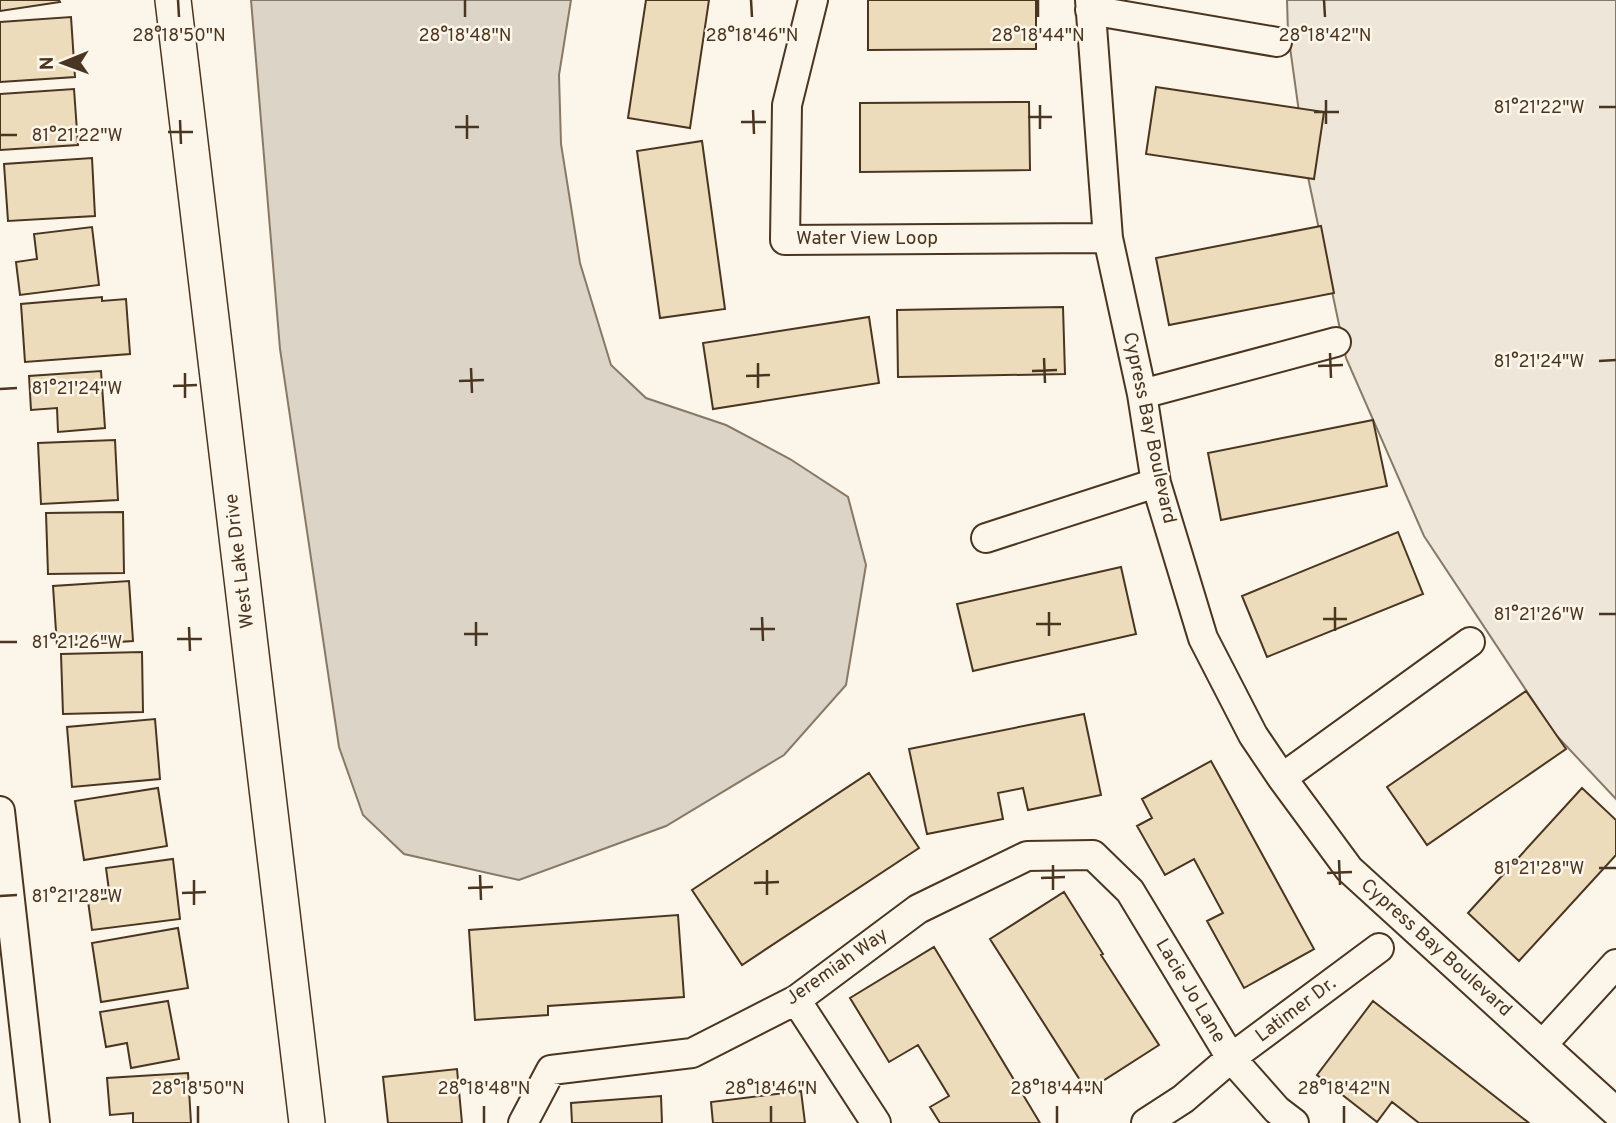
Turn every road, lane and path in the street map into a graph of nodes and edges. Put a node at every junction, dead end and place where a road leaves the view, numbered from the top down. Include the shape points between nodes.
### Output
1 (173, 0) edge
2 (813, 0) edge
3 (1090, 5) edge
4 (1277, 42) dead end
5 (1108, 239) junction
6 (1336, 342) dead end
7 (1142, 394) junction
8 (1156, 483) junction
9 (986, 538) dead end
10 (1470, 642) dead end
11 (1282, 778) junction
12 (0, 811) edge
13 (1093, 855) joint
14 (1379, 948) dead end
15 (1616, 964) edge
16 (796, 1000) junction
17 (1543, 1044) junction
18 (1231, 1058) junction
19 (1616, 1112) edge
20 (35, 1123) edge
21 (307, 1123) edge
22 (523, 1123) edge
23 (876, 1123) edge
24 (1146, 1123) edge
25 (1294, 1123) edge

1 - 21 street, West Lake Drive
2 - 5 street, Water View Loop via 787,105 785,240
3 - 4 street
3 - 5 street, Cypress Bay Boulevard
5 - 7 street, Cypress Bay Boulevard
6 - 7 street
7 - 8 street, Cypress Bay Boulevard
8 - 9 street
8 - 11 street, Cypress Bay Boulevard via 1203,638 1253,735
10 - 11 street
11 - 17 street, Cypress Bay Boulevard via 1349,869
12 - 20 street
13 - 16 street, Jeremiah Way via 1027,856 918,909
13 - 18 street, Lacie Jo Lane via 1130,891
14 - 18 street, Latimer Dr.
15 - 17 street
16 - 22 street, Jeremiah Way via 692,1053 551,1070
16 - 23 street
17 - 19 street, Cypress Bay Boulevard
18 - 24 street, Latimer Dr. via 1184,1099
18 - 25 street, Lacie Jo Lane

